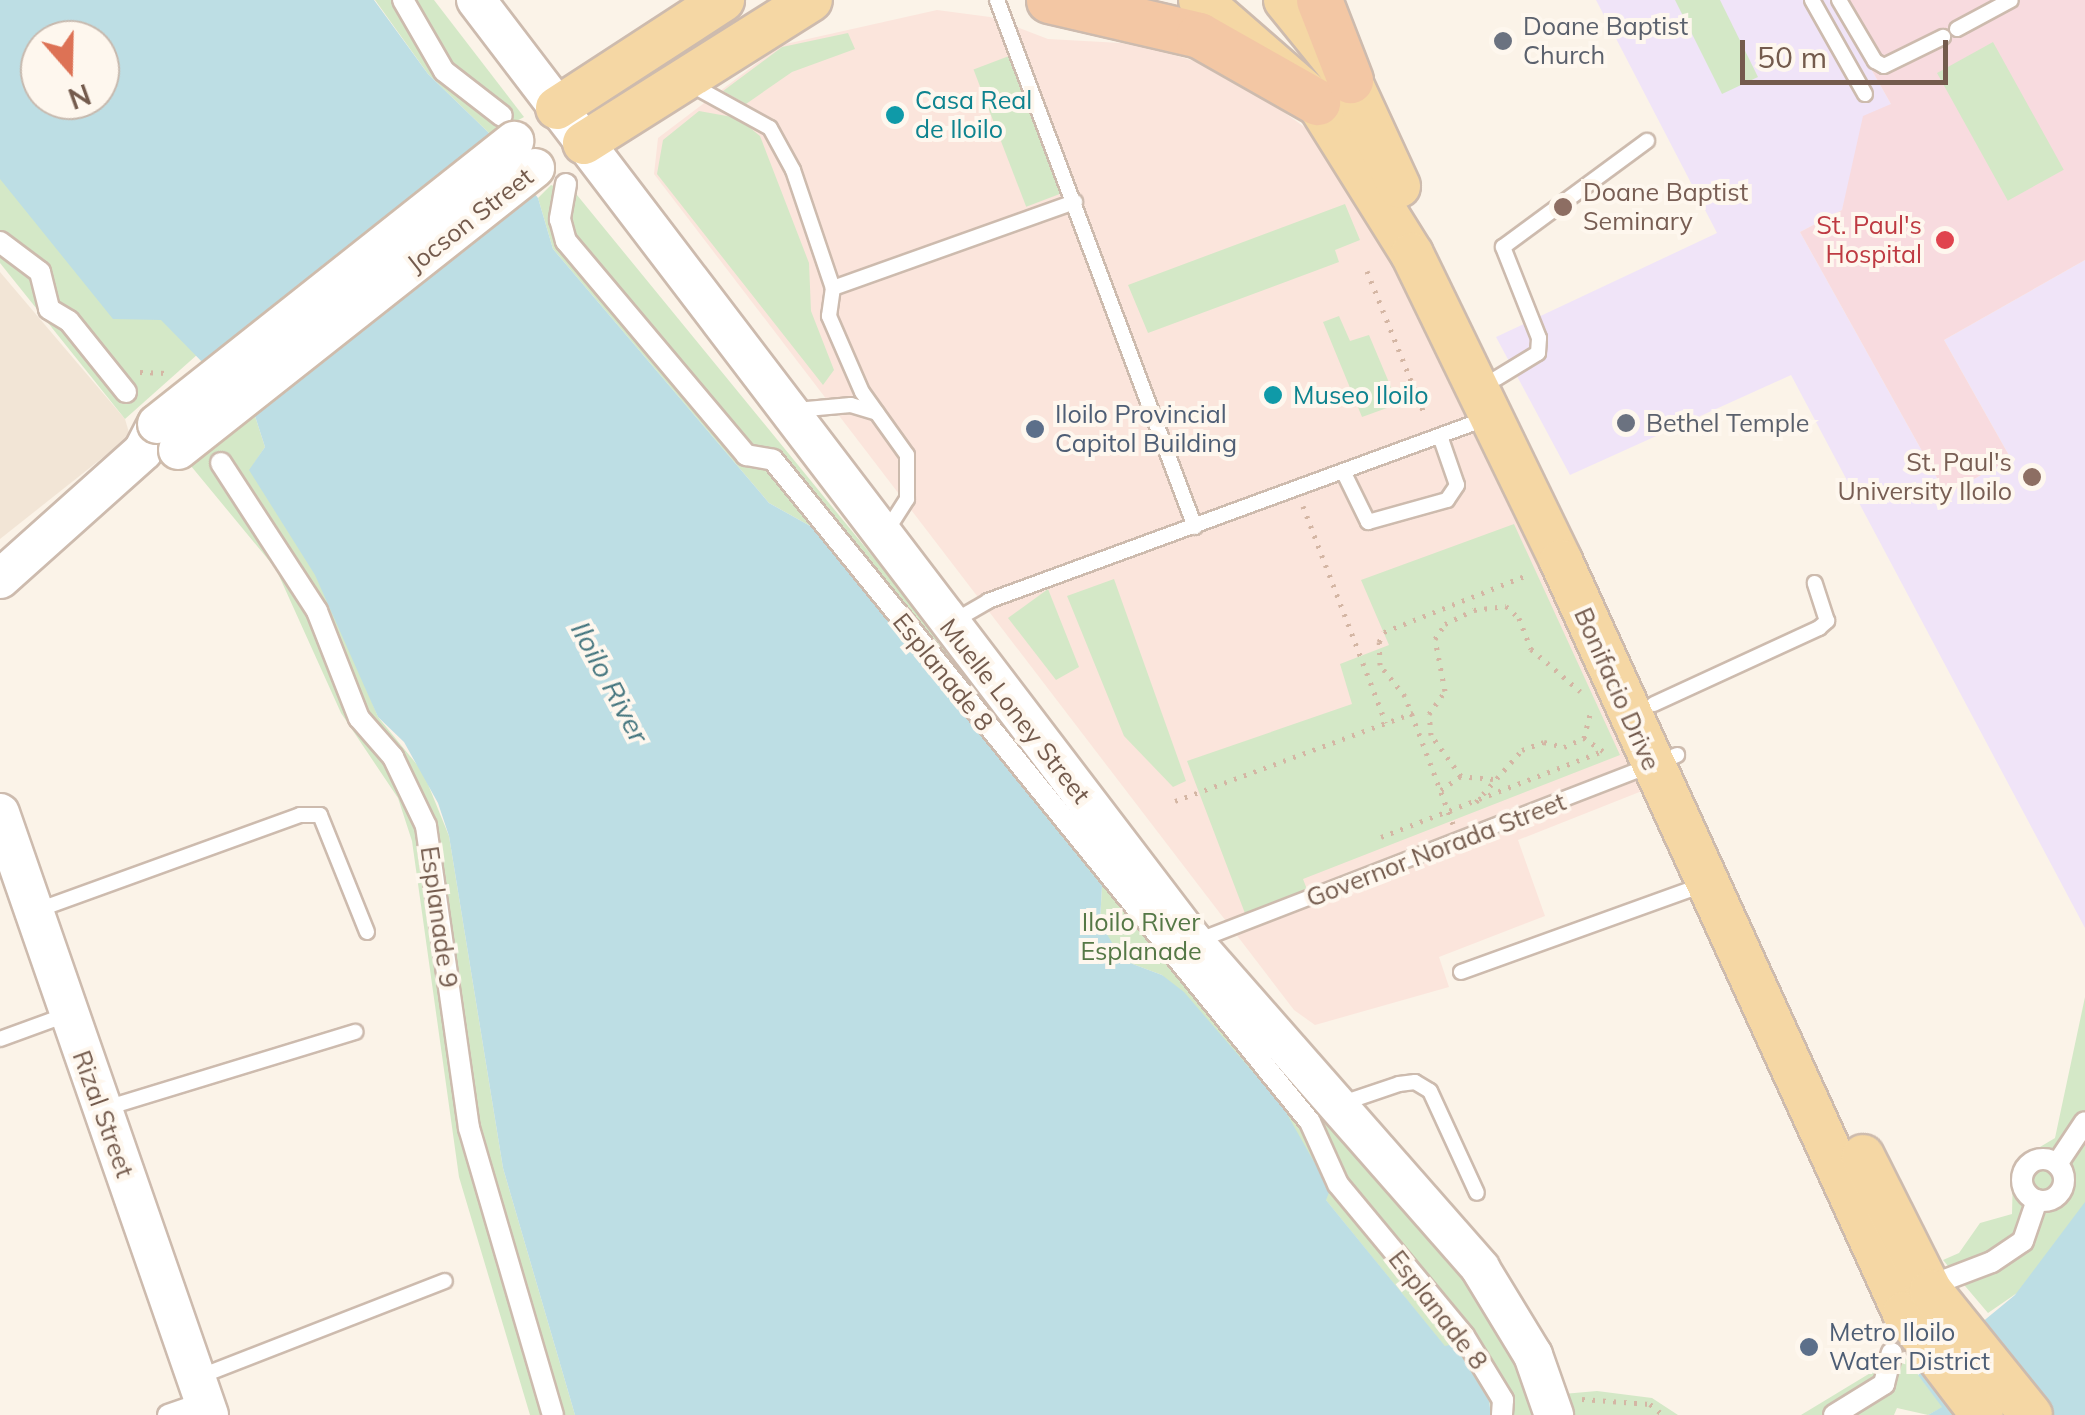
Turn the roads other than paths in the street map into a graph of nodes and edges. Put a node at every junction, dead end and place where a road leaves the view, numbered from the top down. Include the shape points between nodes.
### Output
1 (403, 0) edge
2 (476, 0) edge
3 (723, 0) edge
4 (810, 0) edge
5 (997, 0) edge
6 (1049, 0) edge
7 (1200, 0) edge
8 (1285, 0) edge
9 (1319, 0) edge
10 (1812, 0) edge
11 (1839, 0) edge
12 (2011, 0) edge
13 (1958, 29) dead end
14 (1943, 37) dead end
15 (684, 81) junction
16 (1334, 91) junction
17 (1865, 94) dead end
18 (557, 108) junction
19 (1647, 141) dead end
20 (584, 143) junction
21 (529, 153) junction
22 (1075, 202) junction
23 (0, 242) edge
24 (834, 288) junction
25 (126, 392) dead end
26 (1494, 398) junction
27 (786, 410) junction
28 (882, 416) junction
29 (1440, 436) junction
30 (221, 463) dead end
31 (1342, 471) junction
32 (1195, 528) junction
33 (882, 538) junction
34 (4, 575) edge
35 (1815, 583) dead end
36 (948, 625) junction
37 (1654, 704) junction
38 (1664, 761) junction
39 (0, 813) edge
40 (1689, 891) junction
41 (34, 911) junction
42 (367, 932) dead end
43 (1194, 942) junction
44 (1460, 972) dead end
45 (67, 1015) junction
46 (355, 1032) dead end
47 (0, 1039) edge
48 (1336, 1106) junction
49 (103, 1109) junction
50 (2085, 1122) edge
51 (2057, 1164) junction
52 (1477, 1194) dead end
53 (2037, 1200) junction
54 (444, 1281) dead end
55 (1924, 1320) junction
56 (203, 1399) edge
57 (1564, 1407) edge
58 (168, 1415) edge
59 (553, 1415) edge
60 (1502, 1415) edge
61 (1834, 1415) edge
62 (1982, 1415) edge
63 (2031, 1415) edge

1 - 21 street via 444,71
2 - 18 main road, Muelle Loney Street
3 - 18 main road, Jocson Street
4 - 15 main road, Jocson Street
5 - 22 lane
6 - 16 highway via 1199,35
7 - 16 main road, Bonifacio Drive
8 - 16 main road, Bonifacio Drive
9 - 16 highway
10 - 17 lane
11 - 14 lane via 1884,66
12 - 13 lane
15 - 20 main road, Jocson Street
15 - 24 lane via 770,128 793,170
16 - 26 main road, Bonifacio Drive
18 - 20 main road, Muelle Loney Street
18 - 21 main road, Jocson Street
19 - 26 lane via 1504,247 1539,338 1538,353
20 - 21 main road, Jocson Street
20 - 27 main road, Muelle Loney Street
21 - 34 main road, Jocson Street, bridge via 159,442
21 - 60 street, Esplanade 8 via 566,241 746,455 773,460 1310,1122 1338,1184 1464,1336 1503,1400
22 - 24 lane
22 - 32 lane
23 - 25 street via 40,272 50,309 69,321
24 - 28 lane via 829,316 862,392
26 - 29 lane
26 - 37 main road, Bonifacio Drive
26 - 38 main road, Bonifacio Drive via 1561,561
27 - 28 lane via 852,405
27 - 33 main road, Muelle Loney Street
28 - 33 lane via 900,437 910,473 902,512
29 - 31 lane
29 - 31 lane via 1457,484 1447,500 1368,522
30 - 59 street, Esplanade 9 via 298,578 360,718 393,757 420,808 468,1128
31 - 32 lane
32 - 36 lane via 988,601
33 - 36 main road, Muelle Loney Street
35 - 37 lane via 1826,620 1818,628
36 - 43 main road, Muelle Loney Street
37 - 38 main road, Bonifacio Drive
38 - 40 main road, Bonifacio Drive
38 - 43 lane, Governor Norada Street via 1369,883
38 - 55 main road, Bonifacio Drive via 1882,1196
39 - 41 main road, Rizal Street
40 - 44 lane
40 - 55 main road, Bonifacio Drive
41 - 42 lane via 300,815 320,815
41 - 45 main road, Rizal Street
43 - 48 main road, Muelle Loney Street
45 - 47 lane
45 - 49 main road, Rizal Street
46 - 49 lane
48 - 52 lane via 1399,1084 1415,1082 1430,1091
48 - 57 main road, Muelle Loney Street via 1480,1268
49 - 56 main road, Rizal Street
50 - 51 street
51 - 53 street via 2062,1190
51 - 53 street via 2037,1159 2026,1167 2023,1186
53 - 55 street via 2023,1241
54 - 56 lane
55 - 61 street via 1884,1384
55 - 62 main road, Bonifacio Drive
55 - 63 main road, Bonifacio Drive
56 - 58 street

